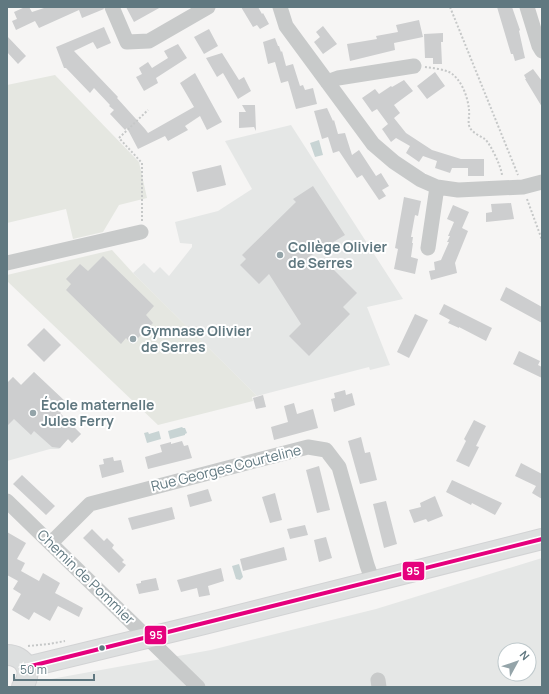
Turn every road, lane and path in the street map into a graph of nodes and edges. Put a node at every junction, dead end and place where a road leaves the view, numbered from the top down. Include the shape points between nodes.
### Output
1 (112, 7) edge
2 (208, 7) edge
3 (280, 7) edge
4 (450, 7) edge
5 (527, 7) edge
6 (542, 51) edge
7 (414, 66) joint
8 (327, 82) junction
9 (148, 110) dead end
10 (542, 182) edge
11 (437, 187) junction
12 (523, 187) junction
13 (500, 188) junction
14 (141, 232) joint
15 (542, 240) edge
16 (428, 248) dead end
17 (7, 264) edge
18 (7, 501) edge
19 (542, 539) edge
20 (52, 543) junction
21 (373, 582) junction
22 (147, 637) junction
23 (7, 655) edge
24 (27, 666) junction
25 (22, 687) edge
26 (198, 687) edge

1 - 2 street via 127,42 148,41
3 - 8 street via 286,26
4 - 12 path
5 - 6 street
7 - 8 street
7 - 13 path via 437,69 456,78 466,94 471,129 486,141 499,164 502,177
8 - 11 street via 374,144 394,162
9 - 14 path via 119,138 142,163
10 - 12 street
11 - 13 street via 458,190
11 - 16 street
12 - 13 street
12 - 15 path
14 - 17 street
18 - 20 street, Chemin de Pommier
19 - 21 main road
20 - 21 street, Rue Georges Courteline via 90,504 308,447 326,450 339,467
20 - 22 street, Chemin de Pommier
21 - 22 main road
22 - 24 main road
22 - 26 street, Chemin de Pommier
23 - 24 main road via 18,657
24 - 25 main road via 28,677

